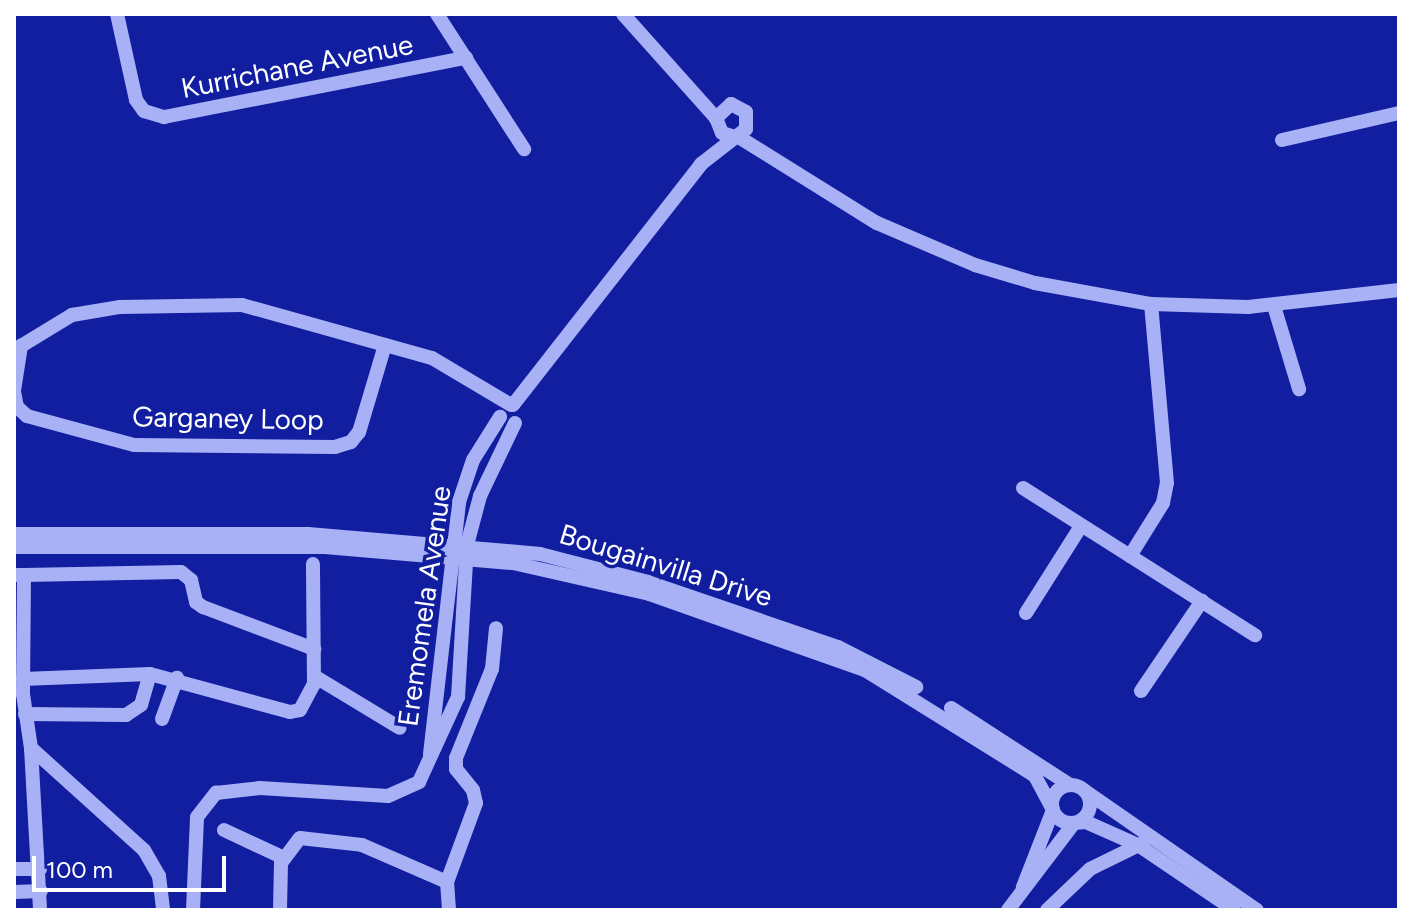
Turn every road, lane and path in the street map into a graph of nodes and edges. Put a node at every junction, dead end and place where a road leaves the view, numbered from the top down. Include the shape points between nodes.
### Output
1 (117, 14) edge
2 (437, 14) edge
3 (623, 14) edge
4 (466, 58) junction
5 (694, 90) junction
6 (726, 105) junction
7 (1399, 113) edge
8 (716, 121) junction
9 (748, 124) junction
10 (735, 136) junction
11 (1282, 140) dead end
12 (524, 149) dead end
13 (769, 152) junction
14 (701, 164) junction
15 (1399, 290) edge
16 (1151, 304) junction
17 (1274, 306) junction
18 (385, 345) junction
19 (1299, 389) dead end
20 (510, 413) junction
21 (467, 477) junction
22 (485, 485) junction
23 (1023, 488) dead end
24 (1081, 526) junction
25 (14, 534) edge
26 (14, 547) edge
27 (460, 551) junction
28 (1130, 556) junction
29 (313, 564) dead end
30 (19, 575) edge
31 (1202, 601) junction
32 (1026, 613) dead end
33 (496, 628) dead end
34 (1255, 635) dead end
35 (813, 644) junction
36 (314, 649) junction
37 (150, 674) junction
38 (314, 676) junction
39 (177, 678) junction
40 (23, 679) junction
41 (1141, 691) dead end
42 (25, 714) junction
43 (162, 719) dead end
44 (400, 728) dead end
45 (31, 748) junction
46 (1070, 785) junction
47 (1085, 791) junction
48 (1053, 810) junction
49 (1074, 823) junction
50 (224, 830) dead end
51 (1154, 838) junction
52 (1138, 845) junction
53 (284, 858) junction
54 (14, 869) edge
55 (40, 869) junction
56 (447, 882) junction
57 (1023, 887) junction
58 (41, 891) junction
59 (14, 892) edge
60 (40, 910) edge
61 (163, 910) edge
62 (193, 910) edge
63 (280, 910) edge
64 (449, 910) edge
65 (1008, 910) edge
66 (1047, 910) edge
67 (1234, 910) edge
68 (1257, 910) edge

1 - 4 street, Kurrichane Avenue via 136,100 144,111 164,117
2 - 4 street
3 - 5 street
4 - 12 street
5 - 6 street
5 - 8 street
6 - 8 street, Eremomela Avenue
6 - 9 street via 742,108
7 - 11 street
8 - 10 street
8 - 14 street, Eremomela Avenue
9 - 10 street, Eremomela Avenue
9 - 13 street
10 - 13 street
10 - 14 street, Eremomela Avenue
13 - 16 street via 877,223 975,265 1035,283
14 - 20 street, Eremomela Avenue
15 - 17 street
16 - 17 street
16 - 28 street via 1167,483 1163,503
17 - 19 street
18 - 18 street, Garganey Loop via 251,306 98,308 27,339 18,351 14,391 17,407 27,416 134,445 335,447 351,442 359,432
18 - 20 street, Garganey Loop via 446,364
20 - 21 street, Eremomela Avenue
20 - 22 street, Eremomela Avenue
21 - 22 street
21 - 27 street, Eremomela Avenue
22 - 27 street, Eremomela Avenue
23 - 24 street
24 - 28 street
24 - 32 street
25 - 27 street, Bougainvilla Drive via 308,534
26 - 27 street, Bougainvilla Drive via 283,545
27 - 35 street, Bougainvilla Drive via 540,554
27 - 62 street, Eremomela Avenue via 460,688 419,782 398,795 260,788 216,793 197,817
28 - 31 street
29 - 36 street
30 - 36 street via 181,572 191,580 196,602 203,607
30 - 40 street
31 - 34 street
31 - 41 street
33 - 56 street via 492,669 456,758 456,769 473,790 476,803
35 - 46 street, Bougainvilla Drive via 900,677
35 - 48 street, Bougainvilla Drive via 941,713 1035,776
36 - 38 street
37 - 39 street
37 - 40 street
37 - 42 street via 141,705 126,715
38 - 39 street via 306,704 290,712
38 - 44 street
39 - 43 street
40 - 42 street
42 - 45 street
45 - 55 street
45 - 61 street via 144,850 159,876
46 - 47 street, Bougainvilla Drive
46 - 48 street via 1056,793
47 - 49 street via 1089,813
47 - 51 street, Bougainvilla Drive
48 - 49 street, Bougainvilla Drive via 1061,820
48 - 57 street
49 - 52 street, Bougainvilla Drive via 1096,823
49 - 57 street
50 - 53 street
51 - 52 street
51 - 68 street, Bougainvilla Drive
52 - 66 street via 1090,869
52 - 67 street, Bougainvilla Drive
53 - 56 street via 300,838 347,843
53 - 63 street
54 - 55 street
55 - 58 street
56 - 64 street
57 - 65 street
58 - 59 street
58 - 60 street

